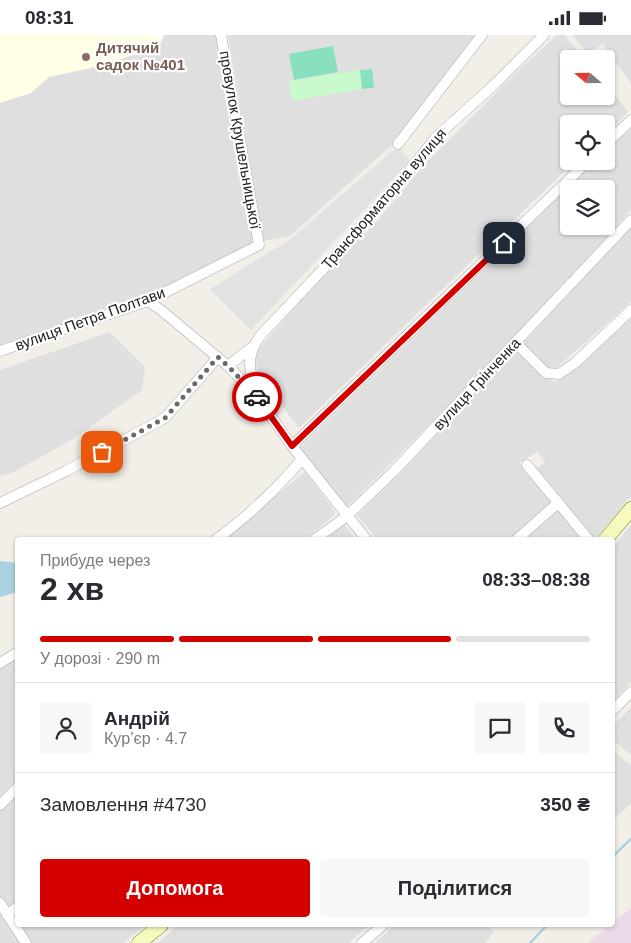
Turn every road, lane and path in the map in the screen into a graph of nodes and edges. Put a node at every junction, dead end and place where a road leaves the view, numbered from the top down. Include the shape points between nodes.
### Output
1 (221, 35) edge
2 (482, 35) edge
3 (544, 35) edge
4 (631, 120) edge
5 (615, 135) edge
6 (398, 144) dead end
7 (579, 170) edge
8 (631, 221) edge
9 (259, 245) joint
10 (148, 301) junction
11 (631, 310) edge
12 (516, 343) junction
13 (251, 348) junction
14 (0, 351) edge
15 (218, 357) junction
16 (228, 366) junction
17 (255, 393) junction
18 (292, 446) junction
19 (302, 459) junction
20 (527, 465) dead end
21 (0, 503) edge
22 (558, 503) junction
23 (631, 509) edge
24 (347, 516) junction
25 (218, 537) edge
26 (318, 537) edge
27 (364, 537) edge
28 (519, 537) edge
29 (586, 537) edge
30 (608, 537) edge
31 (15, 654) edge
32 (0, 663) edge
33 (631, 692) edge
34 (615, 708) edge
35 (15, 790) edge
36 (0, 805) edge
37 (0, 903) edge
38 (15, 908) edge
39 (7, 915) junction
40 (15, 927) edge
41 (15, 927) edge
42 (159, 927) edge
43 (381, 927) edge
44 (26, 943) edge
45 (139, 943) edge
46 (362, 943) edge

1 - 9 street, провулок Крушельницької
2 - 6 street
3 - 13 street, Трансформаторна вулиця via 435,138 342,249
4 - 5 street
7 - 18 street
8 - 12 street, вулиця Грінченка
9 - 10 street, вулиця Петра Полтави
10 - 14 street, вулиця Петра Полтави
10 - 15 street
11 - 12 street via 558,374 546,373
12 - 24 street, вулиця Грінченка
13 - 16 street, Трансформаторна вулиця
13 - 17 street
15 - 16 street
15 - 21 street via 165,418
16 - 17 street
17 - 18 street
18 - 19 street
19 - 24 street
19 - 25 street via 290,474
20 - 22 street
22 - 28 street
22 - 29 street
23 - 30 street
24 - 26 street, вулиця Грінченка
24 - 27 street
31 - 32 street
33 - 34 street
35 - 36 street
37 - 39 street
38 - 39 street
39 - 40 street
41 - 44 street
42 - 45 street
43 - 46 street

